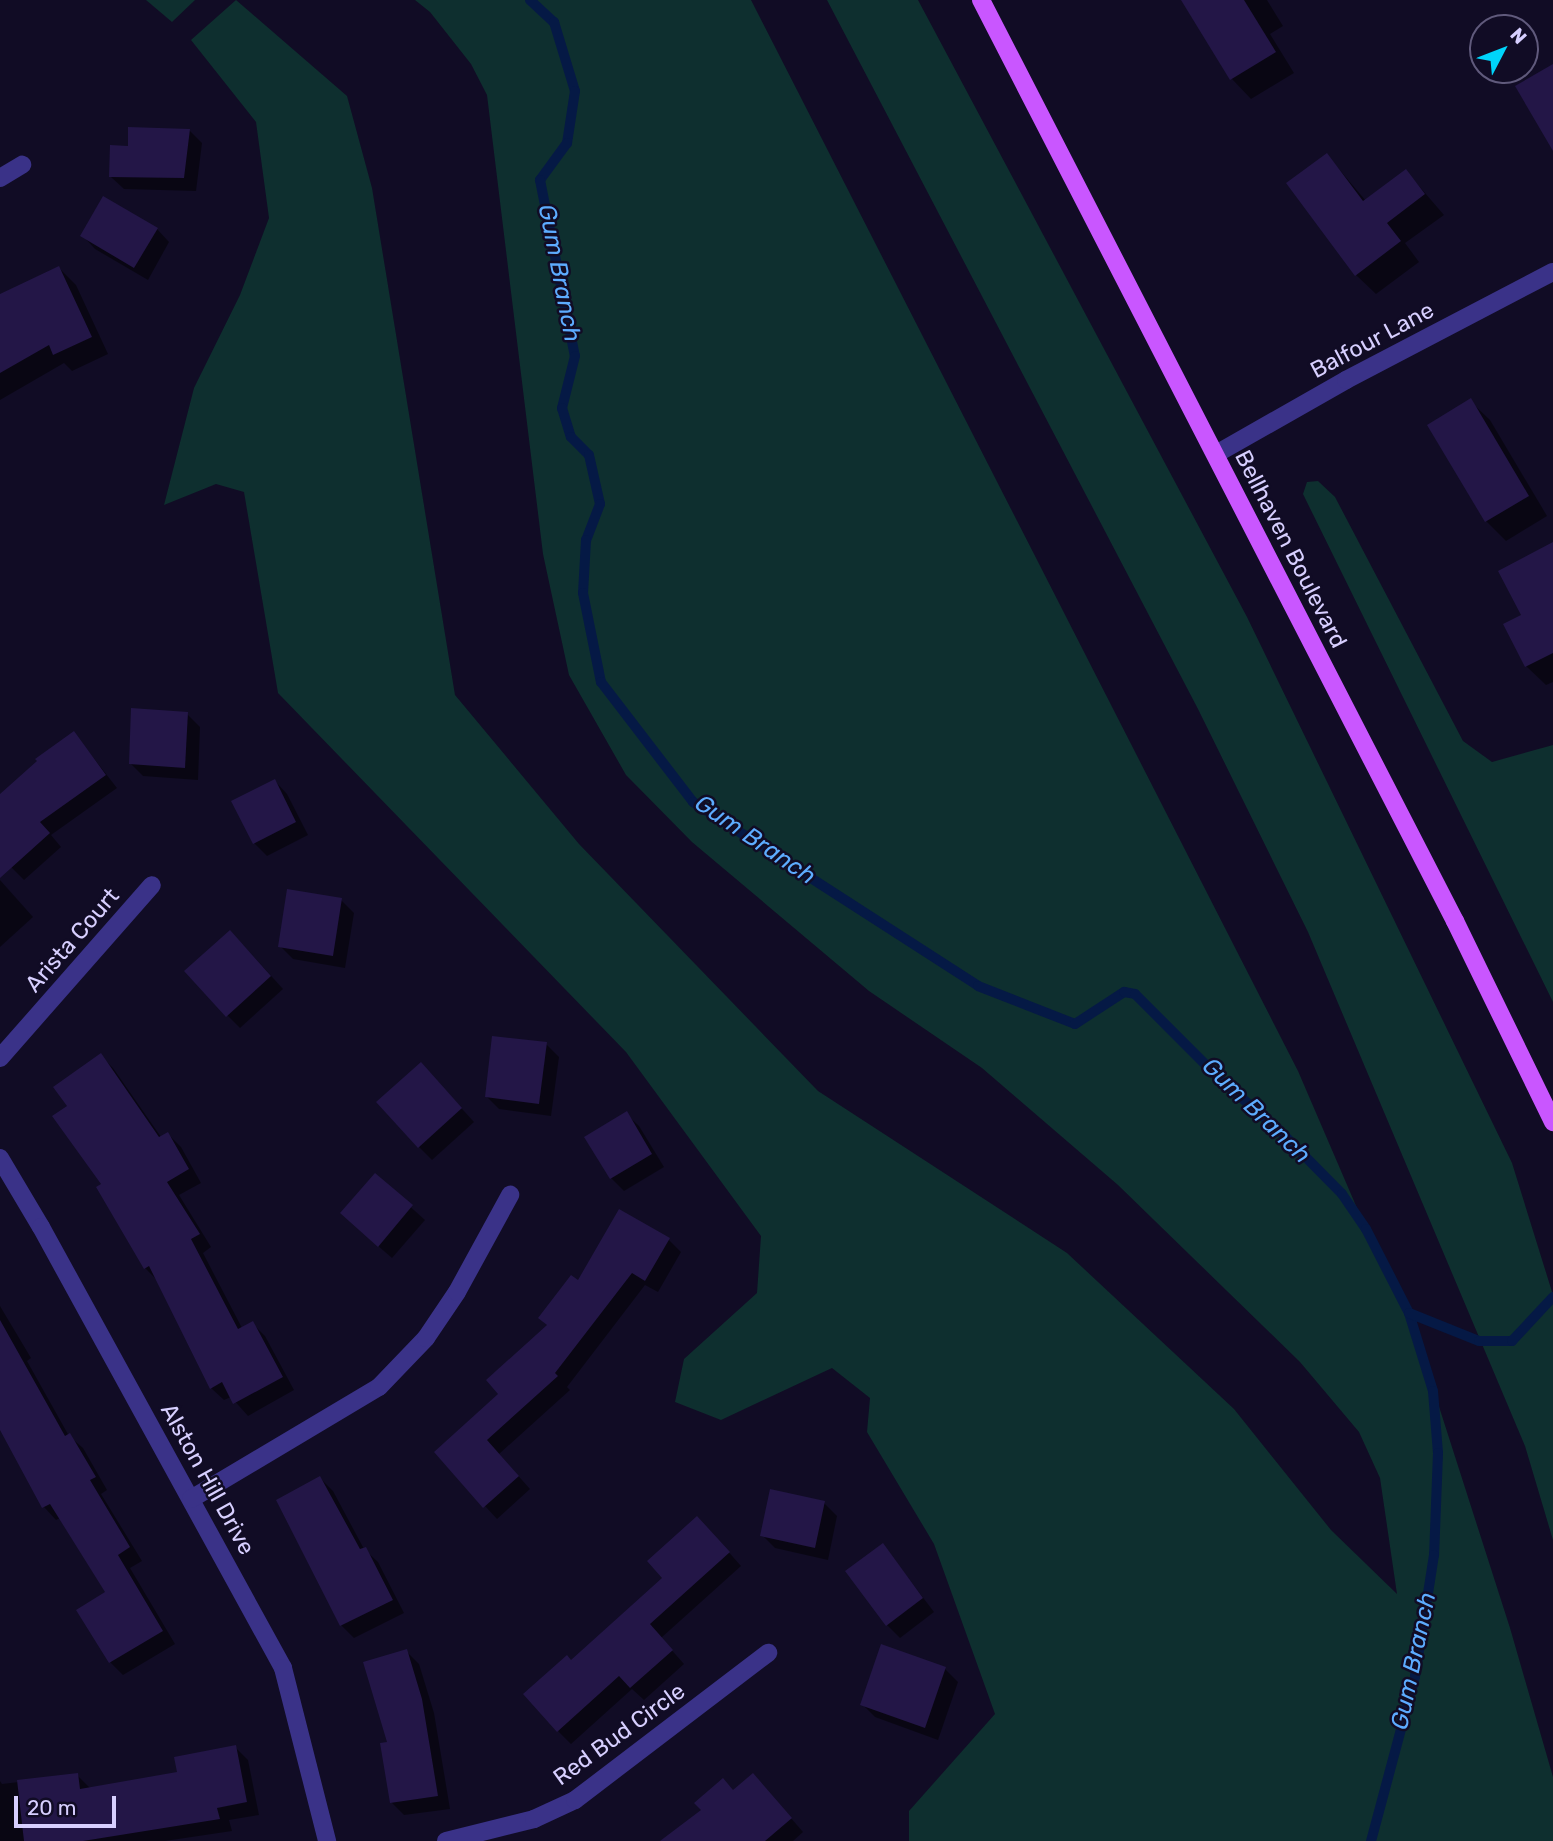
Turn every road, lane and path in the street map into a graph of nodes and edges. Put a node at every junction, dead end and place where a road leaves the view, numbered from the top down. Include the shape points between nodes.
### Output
1 (981, 0) edge
2 (22, 165) dead end
3 (0, 178) edge
4 (1553, 272) edge
5 (1216, 454) junction
6 (152, 886) dead end
7 (0, 1058) edge
8 (1553, 1122) edge
9 (0, 1158) edge
10 (510, 1195) dead end
11 (191, 1499) junction
12 (768, 1653) dead end
13 (327, 1841) edge
14 (446, 1841) edge

1 - 5 main road, Bellhaven Boulevard
2 - 3 street
4 - 5 street, Balfour Lane
5 - 8 main road, Bellhaven Boulevard
6 - 7 street, Arista Court
9 - 11 street, Alston Hill Drive
10 - 11 street via 426,1338 379,1387
11 - 13 street, Alston Hill Drive via 283,1668
12 - 14 street, Red Bud Circle via 575,1800 534,1819

